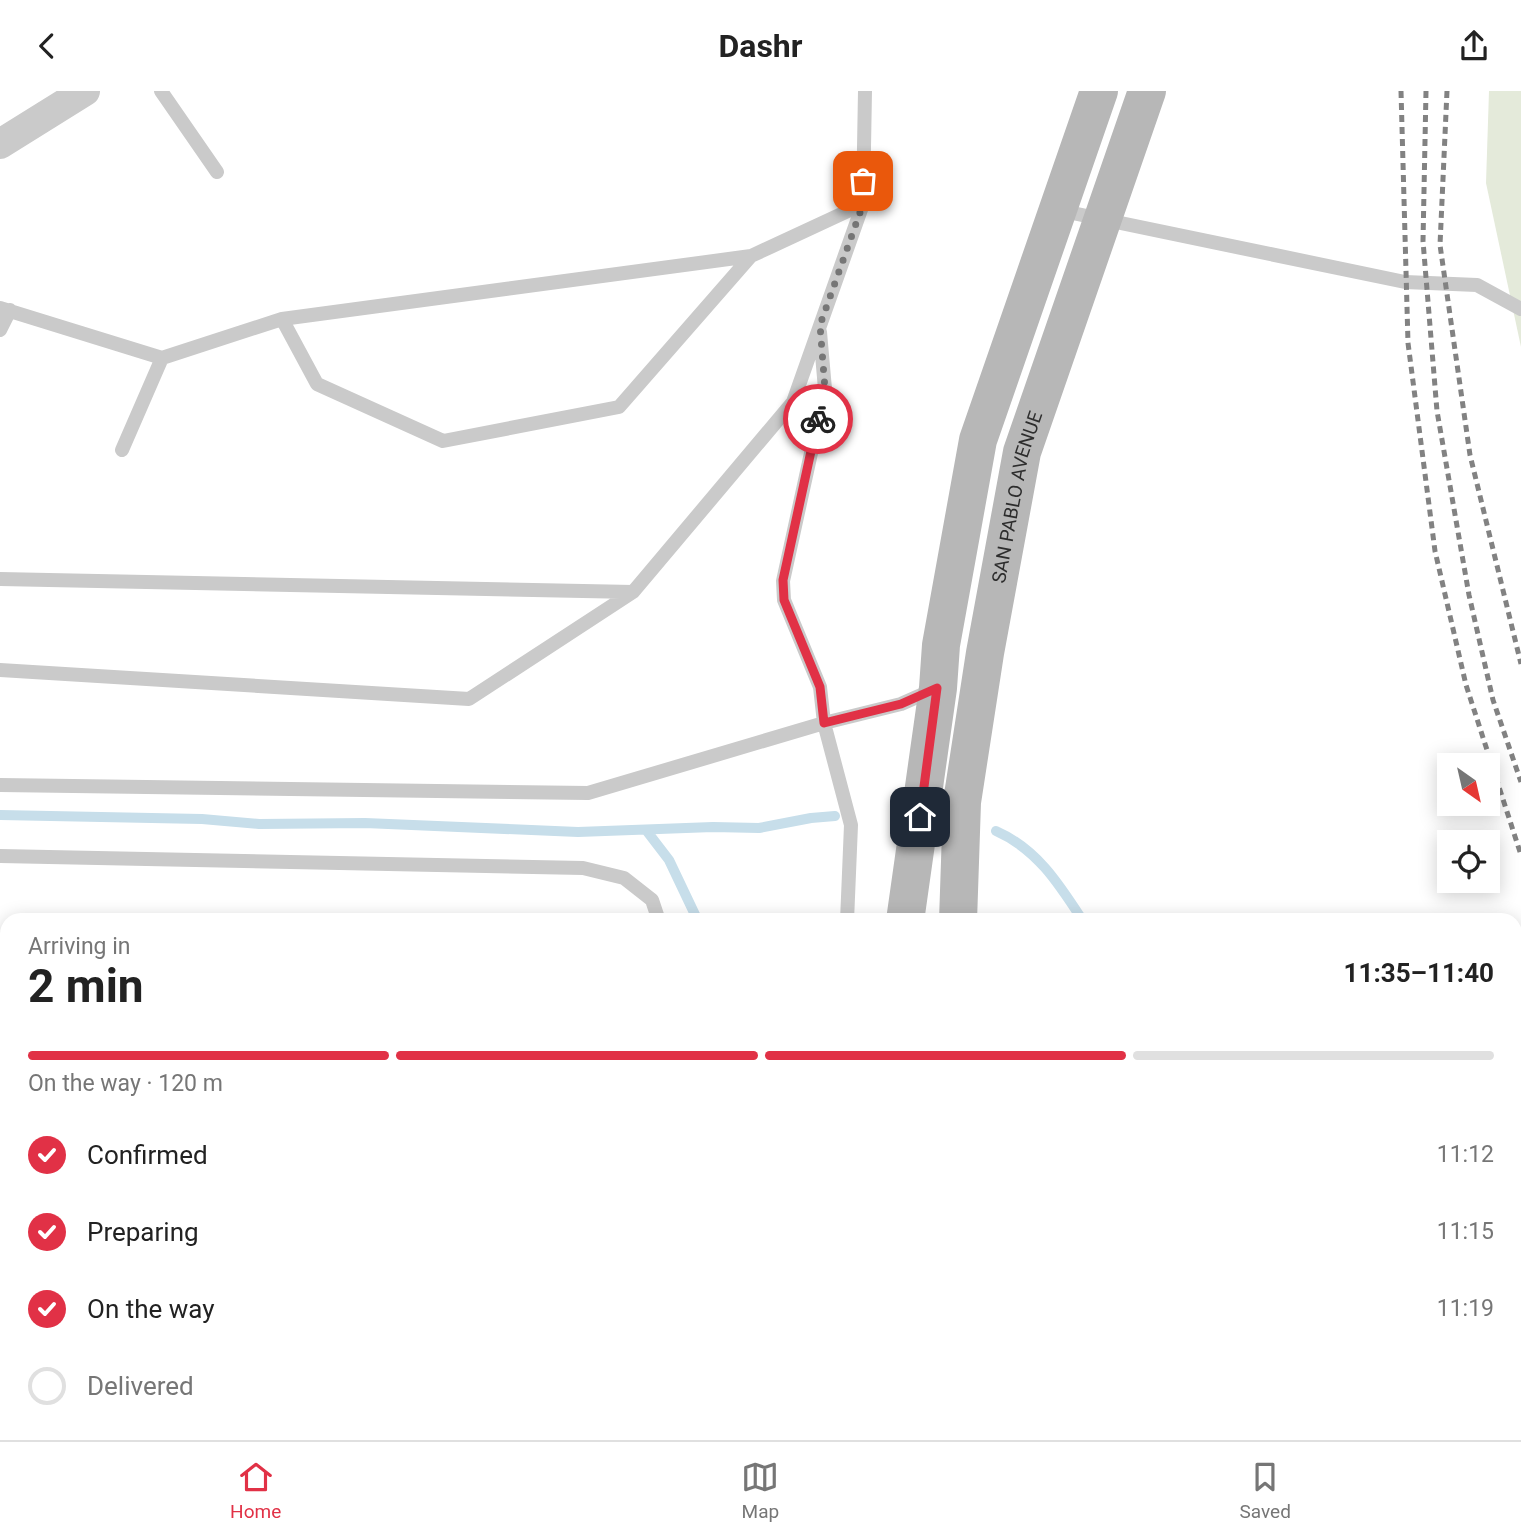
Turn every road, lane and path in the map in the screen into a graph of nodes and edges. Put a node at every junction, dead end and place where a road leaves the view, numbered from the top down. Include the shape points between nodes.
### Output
1 (85, 91) edge
2 (161, 91) edge
3 (864, 91) edge
4 (1099, 91) edge
5 (1147, 91) edge
6 (0, 144) edge
7 (217, 171) dead end
8 (863, 204) junction
9 (1056, 210) junction
10 (1101, 219) junction
11 (751, 256) junction
12 (5, 309) edge
13 (1521, 309) edge
14 (282, 319) junction
15 (820, 325) junction
16 (0, 330) edge
17 (162, 358) junction
18 (122, 450) dead end
19 (0, 579) edge
20 (633, 592) junction
21 (0, 670) edge
22 (937, 688) junction
23 (824, 723) junction
24 (0, 785) edge
25 (0, 856) edge
26 (656, 913) edge
27 (847, 913) edge
28 (906, 913) edge
29 (958, 913) edge

1 - 6 street
2 - 7 lane
3 - 8 lane
4 - 9 main road
5 - 10 main road, SAN PABLO AVENUE
8 - 11 lane
8 - 15 lane
9 - 10 lane
9 - 22 main road via 978,440
10 - 13 lane via 1405,282 1478,285
10 - 29 main road, SAN PABLO AVENUE via 1021,451 962,803
11 - 14 lane
11 - 14 lane via 619,407 443,441 317,384
12 - 16 lane
12 - 17 lane
14 - 17 lane
15 - 20 lane via 793,403
15 - 23 lane via 825,389 783,580 784,600 820,687
17 - 18 lane
19 - 20 lane
20 - 21 lane via 469,699
22 - 23 lane via 901,704
22 - 28 main road
23 - 24 lane via 588,793
23 - 27 lane via 851,825
25 - 26 lane via 583,868 624,878 652,900

